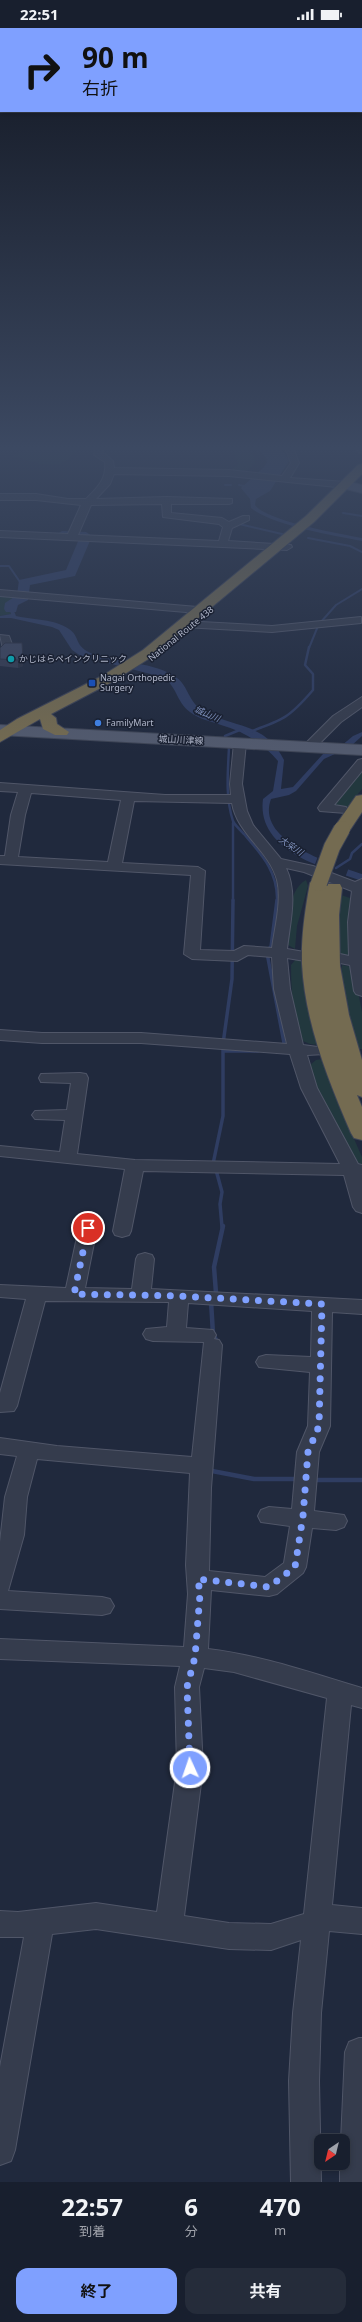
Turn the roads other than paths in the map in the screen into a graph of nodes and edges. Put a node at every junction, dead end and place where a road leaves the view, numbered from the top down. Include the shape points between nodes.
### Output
1 (277, 551) edge
2 (0, 593) edge
3 (205, 610) junction
4 (361, 620) edge
5 (188, 624) junction
6 (134, 666) junction
7 (362, 701) edge
8 (48, 718) junction
9 (9, 732) edge
10 (61, 732) junction
11 (246, 743) junction
12 (312, 747) junction
13 (0, 748) edge
14 (362, 750) edge
15 (362, 763) edge
16 (0, 787) edge
17 (26, 789) junction
18 (128, 797) junction
19 (230, 799) junction
20 (362, 800) edge
21 (341, 810) dead end
22 (353, 828) edge
23 (5, 860) edge
24 (276, 862) junction
25 (114, 867) junction
26 (326, 885) junction
27 (361, 887) edge
28 (279, 952) junction
29 (305, 956) dead end
30 (340, 959) dead end
31 (359, 961) edge
32 (362, 991) edge
33 (0, 1035) edge
34 (297, 1050) junction
35 (319, 1051) dead end
36 (47, 1078) dead end
37 (362, 1090) edge
38 (41, 1115) dead end
39 (74, 1115) junction
40 (362, 1133) edge
41 (0, 1151) edge
42 (68, 1157) junction
43 (135, 1165) junction
44 (357, 1170) edge
45 (362, 1207) edge
46 (88, 1228) dead end
47 (122, 1231) dead end
48 (146, 1259) dead end
49 (0, 1291) edge
50 (37, 1293) junction
51 (74, 1294) junction
52 (141, 1295) junction
53 (179, 1296) junction
54 (322, 1304) junction
55 (362, 1306) edge
56 (153, 1334) dead end
57 (176, 1334) junction
58 (266, 1362) dead end
59 (320, 1365) junction
60 (0, 1405) edge
61 (0, 1446) edge
62 (28, 1450) junction
63 (202, 1466) junction
64 (269, 1516) dead end
65 (302, 1519) junction
66 (336, 1521) dead end
67 (198, 1579) junction
68 (0, 1585) edge
69 (0, 1600) edge
70 (102, 1606) dead end
71 (0, 1649) edge
72 (195, 1657) junction
73 (351, 1696) edge
74 (362, 1921) edge
75 (317, 1922) junction
76 (40, 1923) junction
77 (0, 1924) edge
78 (169, 1927) junction
79 (362, 2052) edge
80 (0, 2150) edge
81 (358, 2166) edge
82 (306, 2182) edge

1 - 3 highway, National Route 438
2 - 3 street
3 - 5 highway, National Route 438
4 - 5 street via 272,629
5 - 6 highway, National Route 438
6 - 8 highway, National Route 438
6 - 9 highway, National Route 438
7 - 12 street via 336,719
8 - 9 highway, National Route 438
8 - 10 highway via 49,726
9 - 10 main road, 城山川津線
9 - 13 highway, National Route 438
10 - 11 main road, 城山川津線
11 - 12 main road, 城山川津線
11 - 19 street
12 - 14 main road, 城山川津線
15 - 21 street via 325,808
16 - 17 street
17 - 18 street
17 - 23 street
18 - 19 street
18 - 25 street
19 - 24 street via 247,826
20 - 22 highway
22 - 26 highway via 337,870
23 - 25 street
24 - 27 street
24 - 28 street via 284,879 286,892
25 - 28 street via 198,871 192,954 232,956 248,950
26 - 37 highway via 329,968 345,1041
26 - 40 highway via 312,931 312,967 318,1002 341,1081
27 - 31 street via 356,923
28 - 29 street
28 - 34 street via 286,1010
30 - 31 street
31 - 32 street
33 - 34 street via 42,1038 142,1038
34 - 35 street
34 - 44 street via 317,1106
36 - 39 street via 80,1078
38 - 39 street
39 - 42 street
41 - 42 street
42 - 43 street
43 - 44 street
43 - 47 street
44 - 45 street
46 - 51 street
48 - 52 street
49 - 50 street
50 - 51 street
50 - 60 street via 7,1406
51 - 52 street
52 - 53 street
53 - 54 street
53 - 57 street
54 - 55 street
54 - 59 street
56 - 57 street
57 - 63 street via 209,1340
58 - 59 street
59 - 65 street via 319,1426 308,1452
61 - 62 street
62 - 63 street
62 - 68 street via 16,1497 12,1535
63 - 67 street
64 - 65 street
65 - 66 street
65 - 67 street via 295,1567 269,1587
67 - 72 street via 200,1594
69 - 70 street
71 - 72 street
72 - 73 street via 234,1662
72 - 78 street via 187,1687 190,1768
73 - 75 street
74 - 75 street via 330,1918
75 - 78 street via 271,1937 229,1936
75 - 82 street via 304,2081
76 - 77 street
76 - 78 street via 96,1916
76 - 80 street
79 - 81 street via 359,2052

